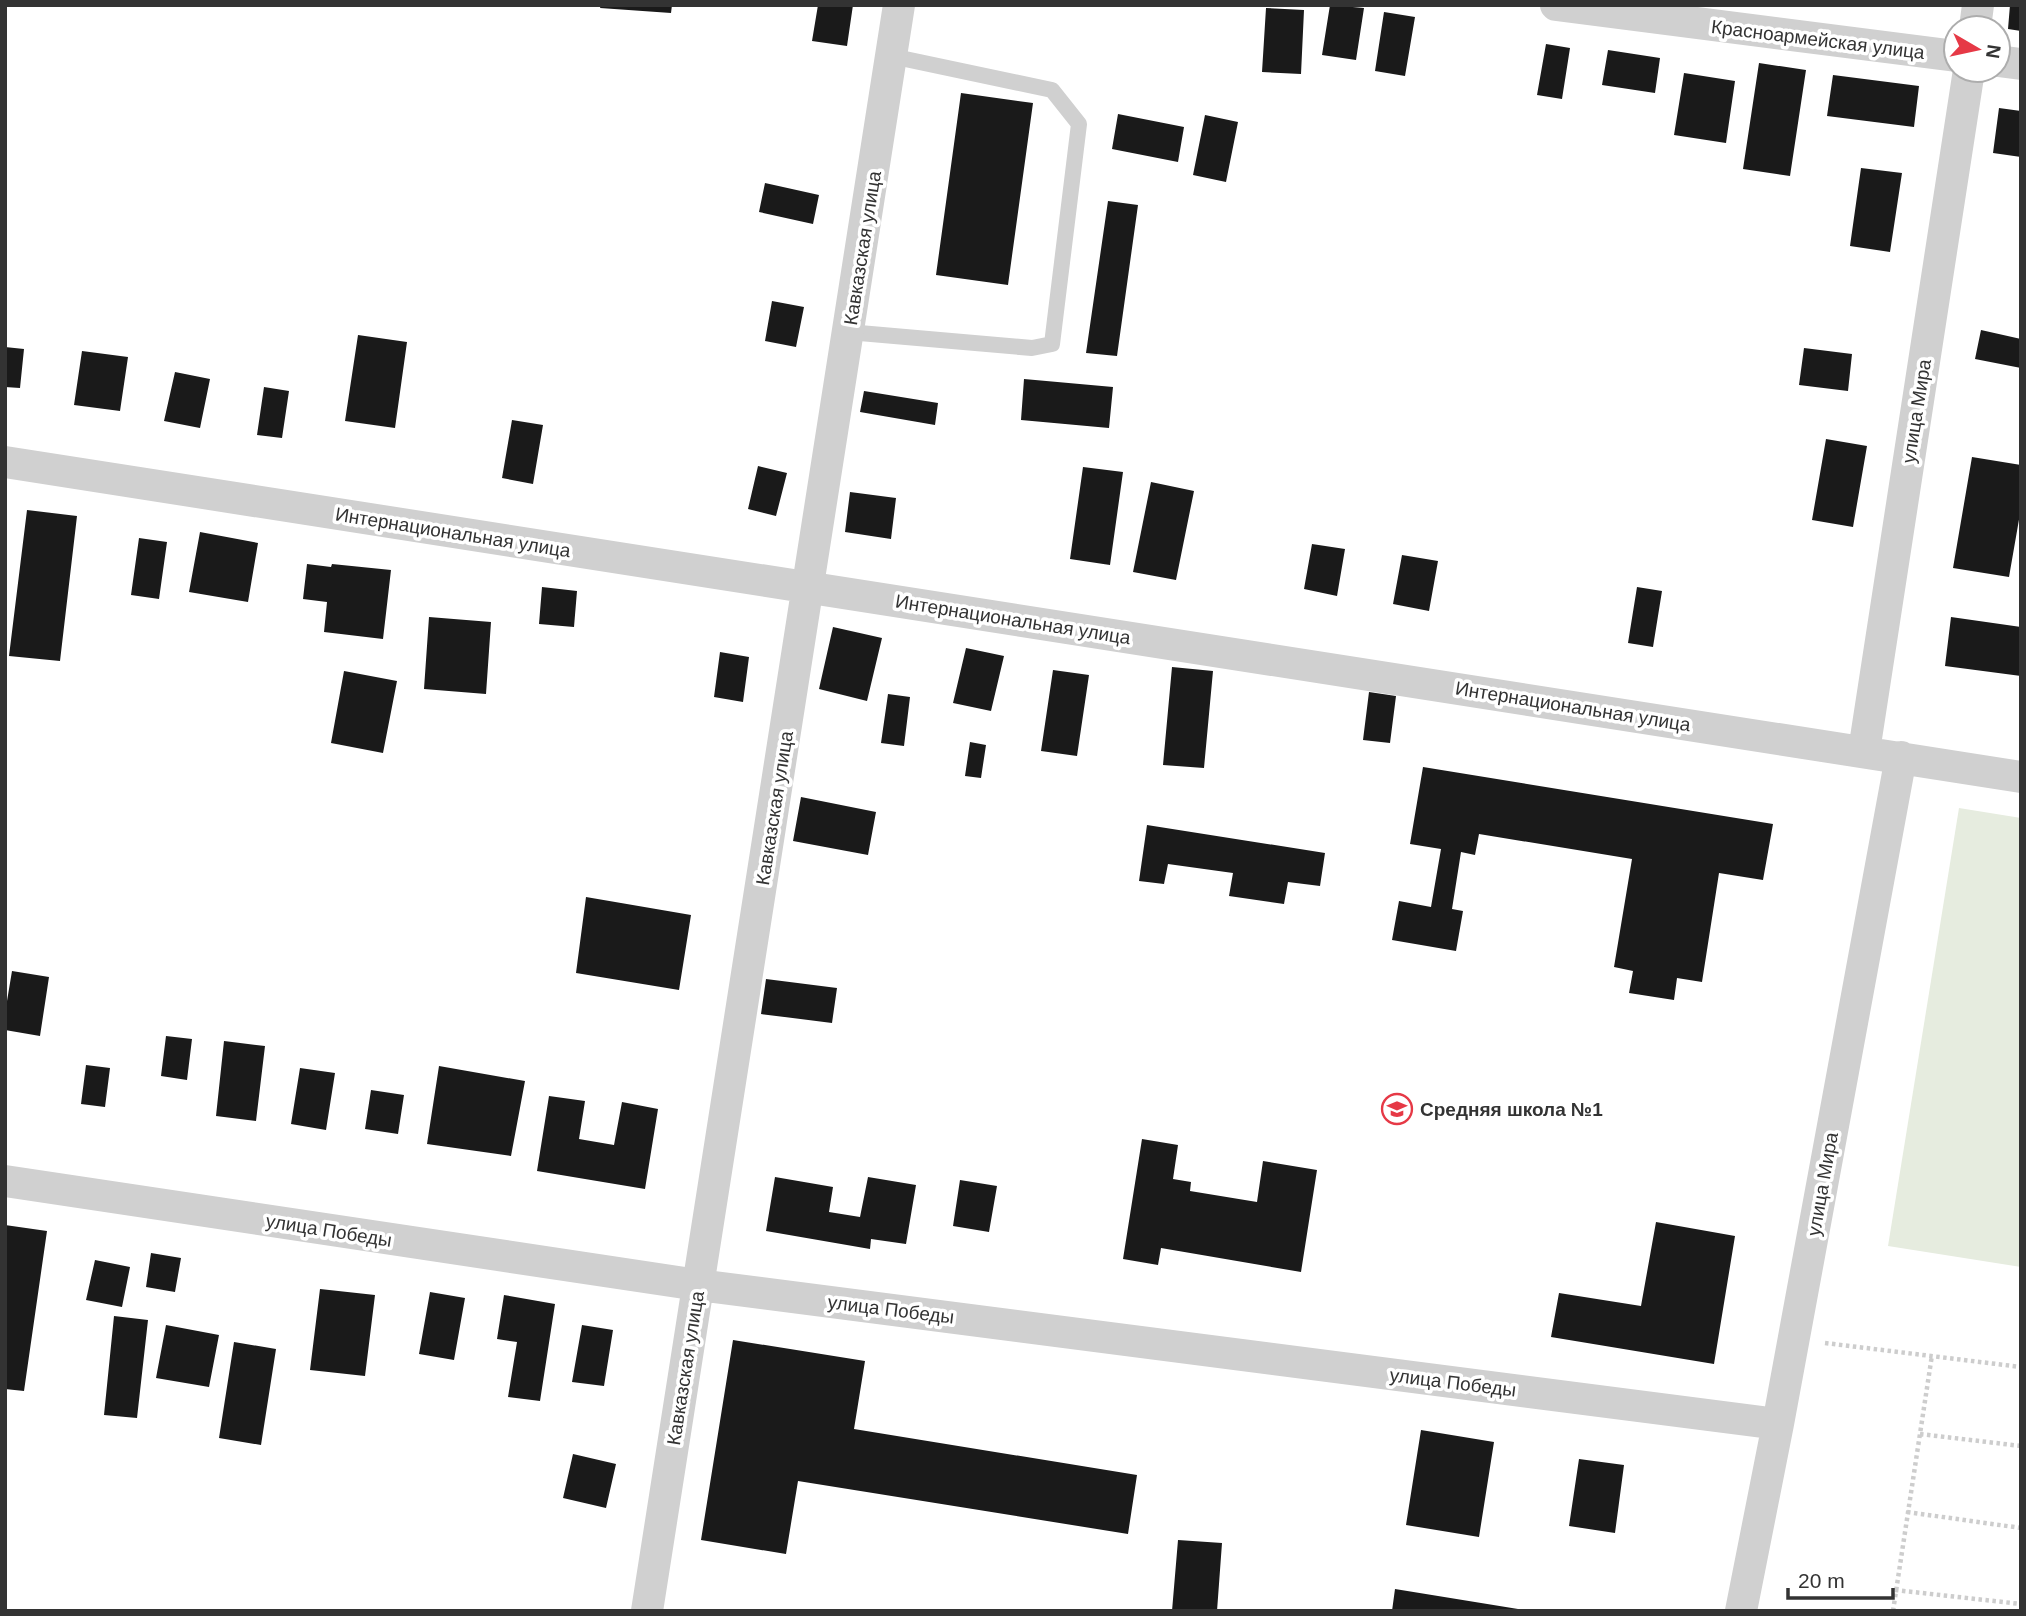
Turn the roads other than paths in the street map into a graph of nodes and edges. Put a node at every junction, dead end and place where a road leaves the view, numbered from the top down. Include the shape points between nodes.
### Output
1 (899, 5) edge
2 (1556, 5) edge
3 (1942, 54) edge
4 (891, 57) junction
5 (1967, 84) edge
6 (848, 332) junction
7 (5, 462) edge
8 (809, 587) junction
9 (1864, 751) junction
10 (1901, 757) junction
11 (2021, 776) edge
12 (5, 1181) edge
13 (698, 1285) junction
14 (1778, 1424) junction
15 (647, 1611) edge
16 (1741, 1611) edge

1 - 4 street, Кавказская улица
2 - 3 street, Красноармейская улица
4 - 6 street, Кавказская улица
4 - 6 lane via 1052,90 1079,124 1052,344 1032,348
5 - 9 street, улица Мира
6 - 8 street, Кавказская улица
7 - 8 street, Интернациональная улица
8 - 9 street, Интернациональная улица
8 - 13 street, Кавказская улица
9 - 10 street, Интернациональная улица
10 - 11 street, Интернациональная улица
10 - 14 street, улица Мира
12 - 13 street, улица Победы
13 - 14 street, улица Победы
13 - 15 street, Кавказская улица
14 - 16 street, улица Мира

